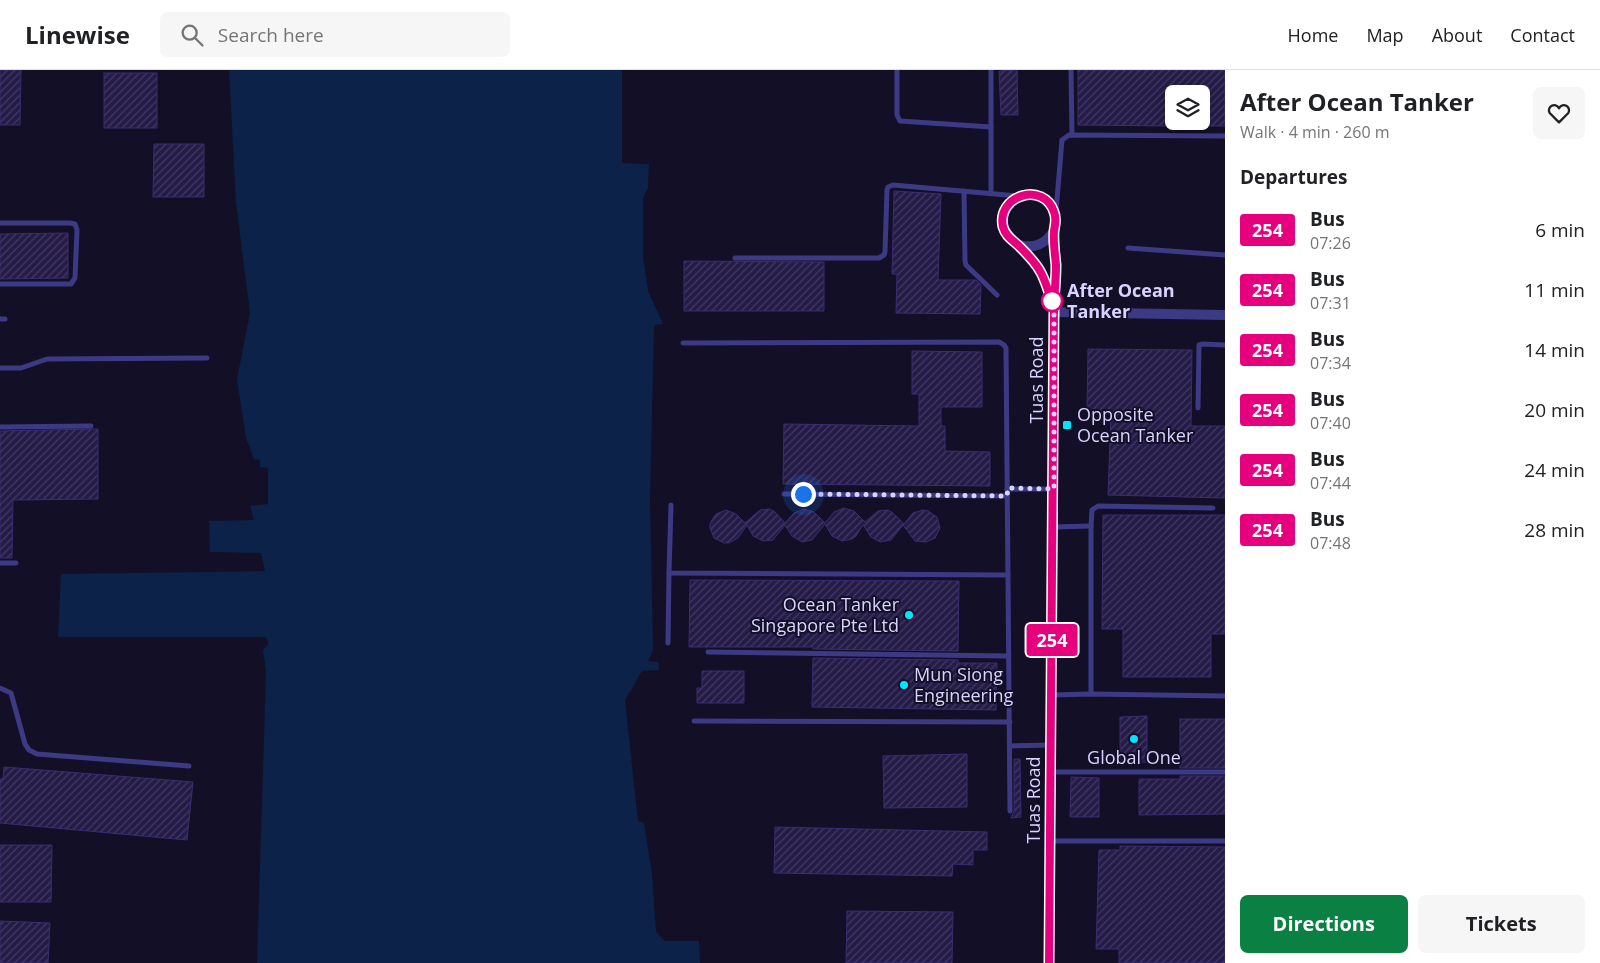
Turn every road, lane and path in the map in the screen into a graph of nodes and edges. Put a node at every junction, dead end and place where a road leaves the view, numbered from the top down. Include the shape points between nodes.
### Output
1 (897, 70) edge
2 (991, 70) edge
3 (1071, 70) edge
4 (991, 127) junction
5 (1072, 135) junction
6 (1225, 136) edge
7 (964, 191) junction
8 (991, 193) junction
9 (1020, 196) junction
10 (1055, 214) junction
11 (0, 224) edge
12 (1054, 231) junction
13 (1019, 245) junction
14 (1128, 248) dead end
15 (1225, 255) edge
16 (735, 258) dead end
17 (0, 284) edge
18 (997, 295) dead end
19 (1054, 309) junction
20 (1225, 315) edge
21 (683, 343) dead end
22 (1225, 345) edge
23 (207, 358) dead end
24 (0, 368) edge
25 (1198, 408) dead end
26 (90, 426) dead end
27 (0, 427) edge
28 (1008, 488) junction
29 (1054, 489) junction
30 (784, 494) dead end
31 (1007, 496) junction
32 (672, 505) dead end
33 (1213, 508) dead end
34 (1091, 526) junction
35 (1053, 527) junction
36 (0, 563) edge
37 (16, 563) dead end
38 (669, 573) junction
39 (1008, 575) junction
40 (668, 643) dead end
41 (708, 652) dead end
42 (1009, 656) junction
43 (0, 688) edge
44 (1091, 694) junction
45 (1052, 696) junction
46 (1225, 696) edge
47 (694, 721) dead end
48 (1010, 722) junction
49 (1010, 746) junction
50 (1051, 746) junction
51 (189, 766) dead end
52 (1051, 772) junction
53 (1225, 772) edge
54 (1010, 811) dead end
55 (1050, 841) junction
56 (1225, 841) edge
57 (1050, 963) edge

1 - 4 lane via 897,115 900,121
2 - 4 lane
3 - 5 lane
4 - 8 lane
5 - 6 lane
5 - 10 lane via 1062,140
7 - 8 lane
7 - 16 lane via 890,185 887,190 885,252 880,258
7 - 18 lane via 965,261
8 - 9 lane
9 - 10 street via 1037,195 1045,199
9 - 13 street, Tuas Road via 1012,200 1003,216 1006,233
10 - 12 street, Tuas Road
11 - 17 lane via 70,223 75,224 78,230 75,278 71,284
12 - 13 street via 1043,243 1027,247
12 - 19 street, Tuas Road
13 - 19 street, Tuas Road via 1040,271
14 - 15 lane
19 - 20 street
19 - 29 street, Tuas Road
21 - 28 lane via 1002,343 1006,348
22 - 25 lane via 1200,345
23 - 24 lane via 46,359 21,368
26 - 27 lane
28 - 29 lane
28 - 31 lane
29 - 35 street, Tuas Road
30 - 31 lane
31 - 39 lane
32 - 38 lane
33 - 34 lane via 1098,506 1091,513
34 - 35 lane
34 - 44 lane
35 - 45 street, Tuas Road
36 - 37 lane
38 - 39 lane
38 - 40 lane
39 - 42 lane
41 - 42 lane
42 - 48 lane
43 - 51 lane via 11,693 25,744 37,754
44 - 45 lane
44 - 46 lane
45 - 50 street, Tuas Road
47 - 48 lane
48 - 49 lane
49 - 50 lane
49 - 54 lane
50 - 52 street, Tuas Road
52 - 53 lane
52 - 55 street, Tuas Road
55 - 56 lane
55 - 57 street, Tuas Road

